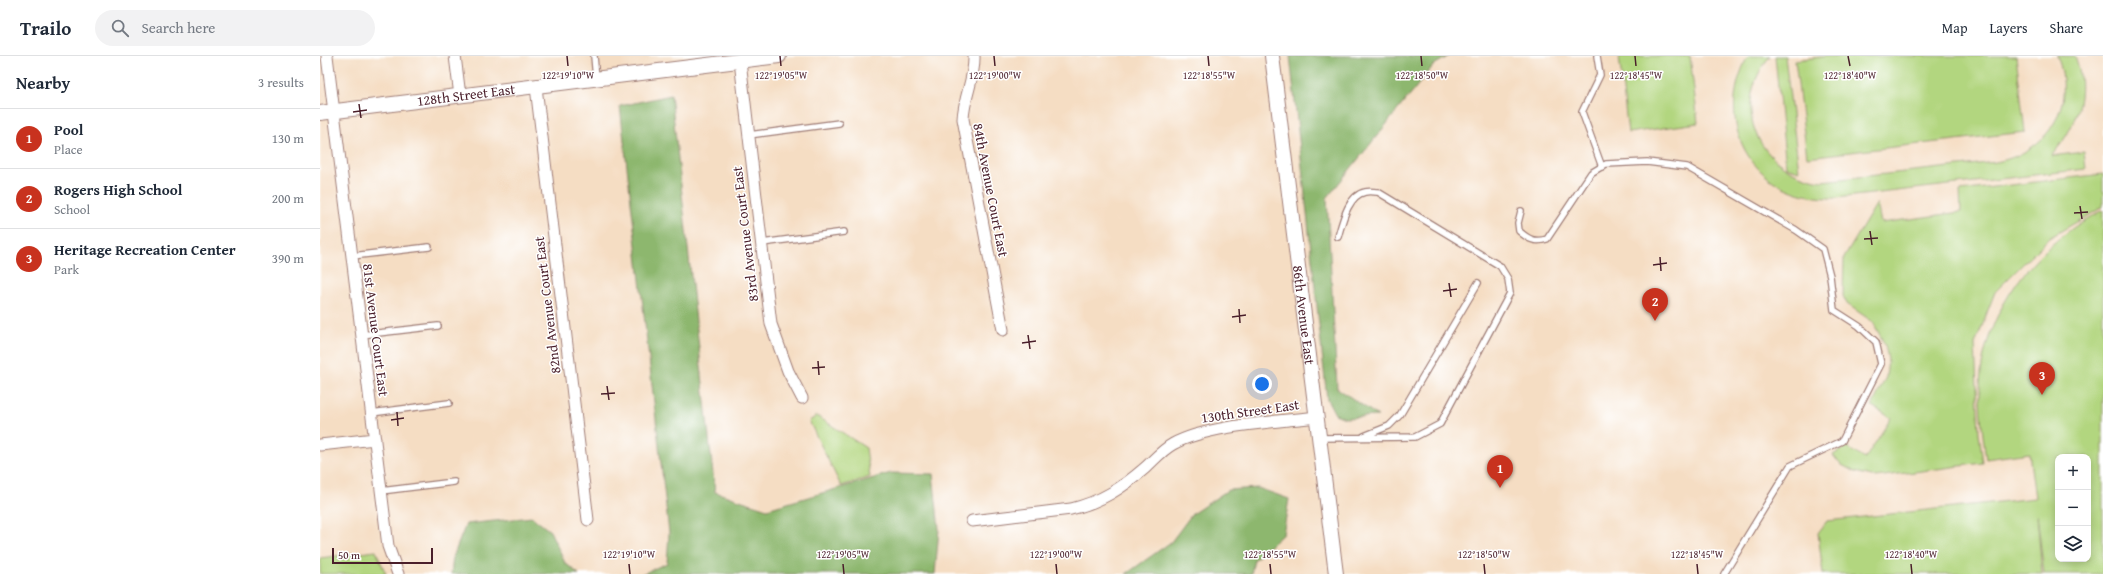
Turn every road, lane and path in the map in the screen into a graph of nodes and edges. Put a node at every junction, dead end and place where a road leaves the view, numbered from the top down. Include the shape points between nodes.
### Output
1 (327, 56) edge
2 (455, 56) edge
3 (594, 56) edge
4 (779, 56) edge
5 (974, 56) edge
6 (1272, 56) edge
7 (1598, 56) edge
8 (740, 61) junction
9 (596, 79) junction
10 (536, 87) junction
11 (460, 96) junction
12 (326, 113) edge
13 (839, 123) dead end
14 (749, 135) junction
15 (1602, 167) junction
16 (1521, 211) dead end
17 (844, 232) dead end
18 (1338, 237) dead end
19 (762, 243) junction
20 (429, 247) dead end
21 (351, 256) junction
22 (1478, 283) dead end
23 (438, 326) dead end
24 (1002, 330) dead end
25 (361, 335) junction
26 (802, 398) dead end
27 (449, 403) dead end
28 (372, 413) junction
29 (1317, 417) junction
30 (1362, 437) junction
31 (1319, 438) junction
32 (375, 439) junction
33 (320, 445) edge
34 (454, 482) dead end
35 (381, 491) junction
36 (588, 520) dead end
37 (972, 521) dead end
38 (398, 574) edge
39 (1336, 574) edge
40 (1724, 574) edge

1 - 12 street, 81st Avenue Court East
2 - 11 street
3 - 9 lane
4 - 8 street, 128th Street East
5 - 24 street, 84th Avenue Court East via 975,68 965,97 963,119
6 - 29 street, 86th Avenue East
7 - 15 lane via 1600,75 1582,112
8 - 9 street, 128th Street East
8 - 14 street, 83rd Avenue Court East
9 - 10 street, 128th Street East
10 - 11 street, 128th Street East
10 - 36 street, 82nd Avenue Court East
11 - 12 street, 128th Street East
12 - 21 street, 81st Avenue Court East
13 - 14 lane
14 - 19 street, 83rd Avenue Court East
15 - 16 lane via 1590,173 1547,239 1534,241 1519,231
15 - 40 lane via 1606,164 1647,162 1687,167 1796,230 1823,249 1830,276 1834,310 1859,326 1876,342 1880,368 1842,441 1790,466
17 - 19 lane
18 - 30 lane via 1345,213 1355,198 1364,192 1378,192 1500,266 1508,279 1510,293 1440,424 1415,437
19 - 26 street, 83rd Avenue Court East via 771,324 788,372
20 - 21 lane
21 - 25 street, 81st Avenue Court East
22 - 30 lane via 1400,415 1389,426
23 - 25 lane
25 - 28 street, 81st Avenue Court East
27 - 28 lane
28 - 32 street, 81st Avenue Court East
29 - 31 street, 86th Avenue East
29 - 37 street, 130th Street East via 1211,431 1186,438 1162,452 1118,490 1087,505
30 - 31 lane
31 - 39 street, 86th Avenue East
32 - 33 street
32 - 35 street, 81st Avenue Court East
34 - 35 lane
35 - 38 street, 81st Avenue Court East via 388,546

